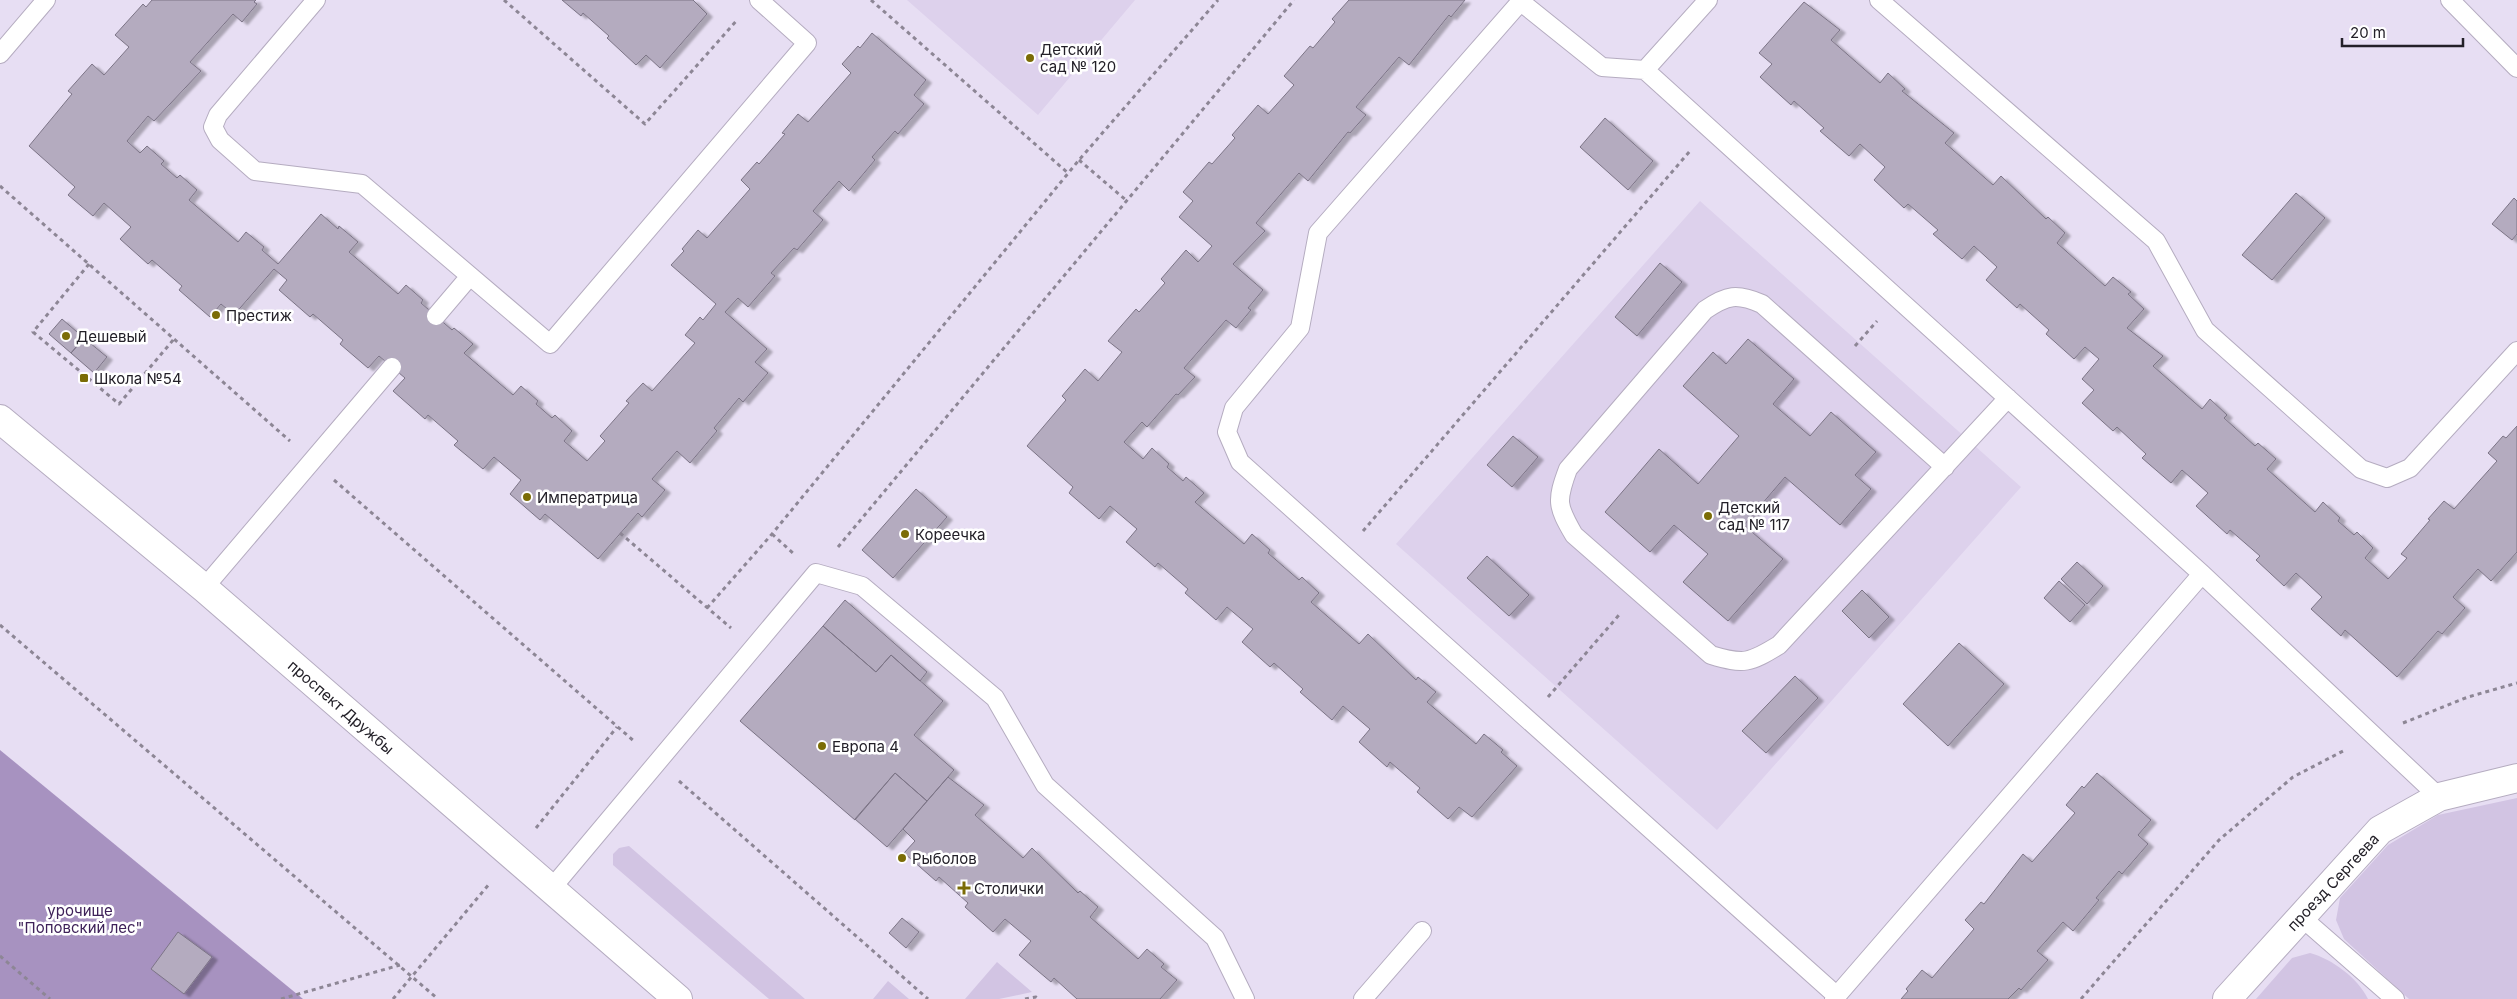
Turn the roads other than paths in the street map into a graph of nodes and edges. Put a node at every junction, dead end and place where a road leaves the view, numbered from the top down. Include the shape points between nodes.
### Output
1 (46, 0) edge
2 (316, 0) edge
3 (759, 0) edge
4 (1708, 0) edge
5 (1878, 0) edge
6 (2450, 0) edge
7 (1522, 1) edge
8 (0, 54) edge
9 (2517, 68) edge
10 (1646, 70) junction
11 (470, 276) junction
12 (436, 316) dead end
13 (2517, 351) edge
14 (392, 367) dead end
15 (2008, 398) junction
16 (0, 419) edge
17 (1945, 467) junction
18 (2202, 574) junction
19 (204, 588) junction
20 (2517, 778) edge
21 (2439, 797) junction
22 (551, 889) junction
23 (2300, 916) junction
24 (1422, 931) dead end
25 (1835, 997) edge
26 (678, 999) edge
27 (1245, 999) edge
28 (1363, 999) edge
29 (2227, 999) edge
30 (2395, 999) edge

1 - 8 lane
2 - 11 lane via 218,115 213,127 220,140 255,171 362,184
3 - 11 lane via 807,43 550,344
4 - 10 lane
5 - 13 lane via 2156,241 2205,330 2361,469 2386,478 2410,468
6 - 9 lane
7 - 10 lane via 1602,67
7 - 25 lane via 1318,233 1300,328 1234,408 1227,432 1240,462
10 - 15 lane
11 - 12 lane
14 - 19 lane
15 - 17 lane
15 - 18 lane
16 - 19 main road, проспект Дружбы
17 - 17 lane via 1762,304 1744,295 1722,298 1705,310 1568,468 1558,494 1562,514 1574,536 1711,654 1735,662 1757,659 1779,645
18 - 21 lane
18 - 25 lane
19 - 22 main road, проспект Дружбы
20 - 21 main road, проезд Сергеева
21 - 23 main road, проезд Сергеева via 2380,830
22 - 26 main road, проспект Дружбы
22 - 27 lane via 816,573 862,586 994,698 1045,784 1215,938
23 - 29 main road, проезд Сергеева
23 - 30 lane
24 - 28 lane

